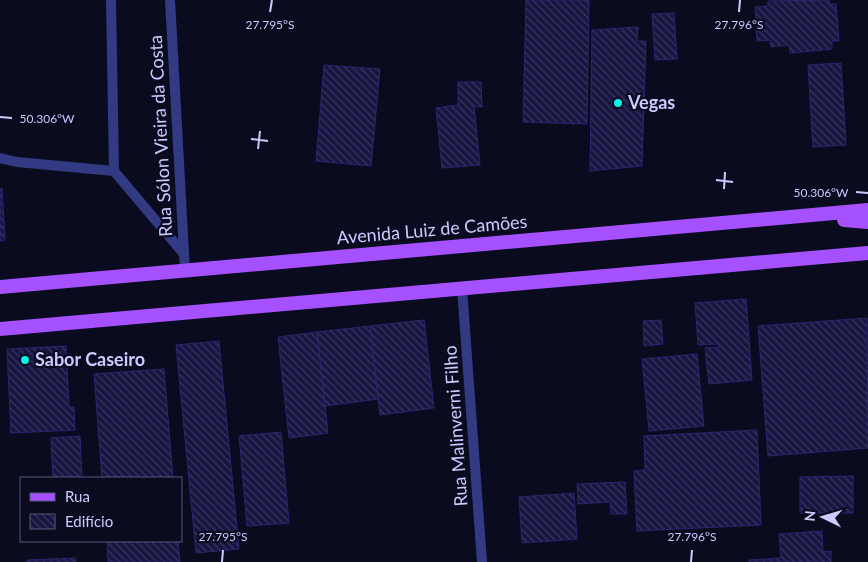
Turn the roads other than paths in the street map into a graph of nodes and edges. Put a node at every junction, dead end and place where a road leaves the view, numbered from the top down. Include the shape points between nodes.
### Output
1 (112, 0) edge
2 (170, 0) edge
3 (0, 158) edge
4 (114, 171) junction
5 (868, 210) edge
6 (868, 222) edge
7 (669, 228) junction
8 (868, 253) edge
9 (184, 254) junction
10 (186, 271) junction
11 (0, 287) edge
12 (462, 288) junction
13 (1, 328) edge
14 (482, 562) edge

1 - 4 street
2 - 9 street, Rua Sólon Vieira da Costa
3 - 4 street
4 - 9 street
5 - 7 main road, Avenida Luiz de Camões
6 - 7 main road via 852,220 763,228
7 - 10 main road, Avenida Luiz de Camões
8 - 12 main road
9 - 10 street, Rua Sólon Vieira da Costa
10 - 11 main road, Avenida Luiz de Camões
12 - 13 main road
12 - 14 street, Rua Malinverni Filho

